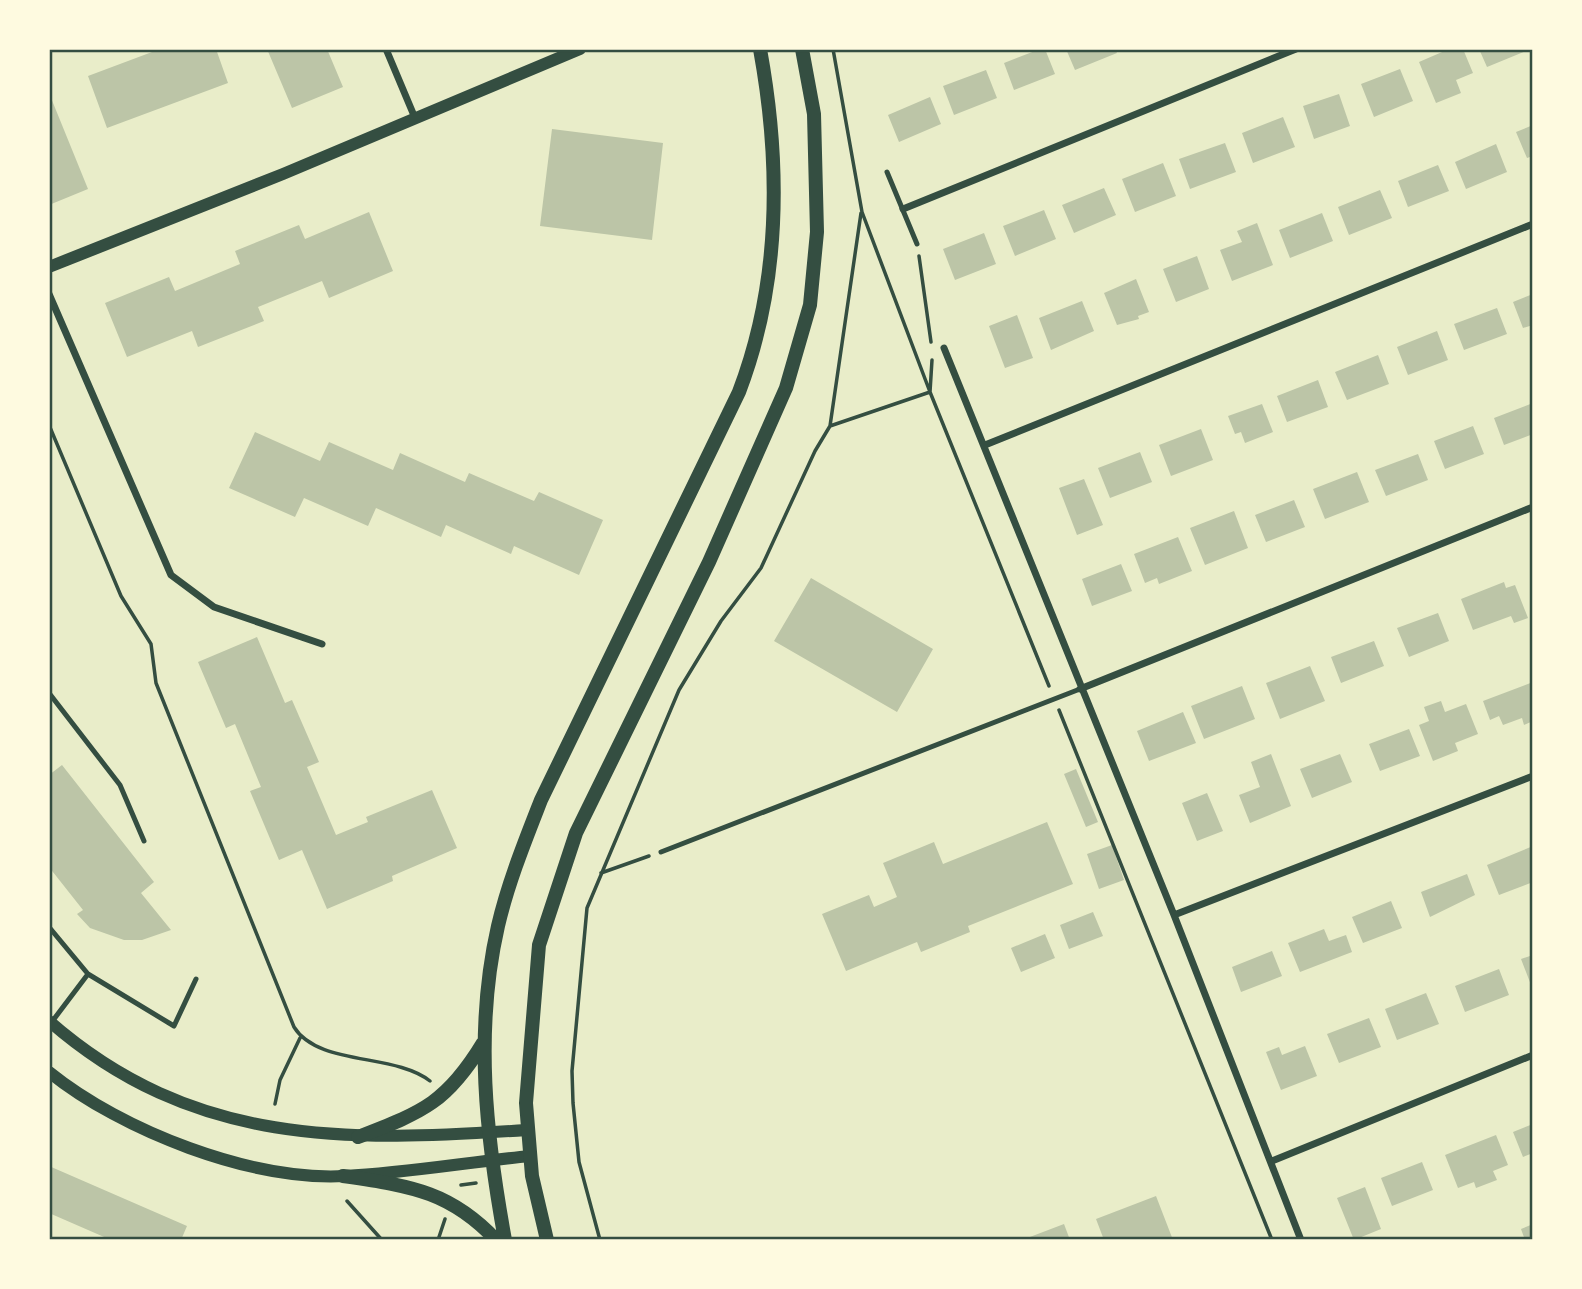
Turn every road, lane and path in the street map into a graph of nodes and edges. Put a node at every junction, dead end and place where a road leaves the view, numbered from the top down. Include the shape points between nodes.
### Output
1 (386, 49) edge
2 (580, 49) edge
3 (760, 49) edge
4 (802, 49) edge
5 (833, 49) edge
6 (1296, 49) edge
7 (415, 118) junction
8 (887, 172) dead end
9 (903, 209) junction
10 (862, 212) junction
11 (1533, 224) edge
12 (917, 244) joint
13 (49, 267) edge
14 (49, 294) edge
15 (931, 344) dead end
16 (944, 348) dead end
17 (933, 356) dead end
18 (930, 392) junction
19 (49, 425) edge
20 (830, 426) junction
21 (985, 445) junction
22 (1533, 507) edge
23 (322, 644) dead end
24 (1080, 689) junction
25 (49, 693) edge
26 (1055, 700) junction
27 (1533, 776) edge
28 (144, 841) dead end
29 (661, 852) joint
30 (601, 873) junction
31 (1174, 915) junction
32 (49, 927) edge
33 (89, 974) junction
34 (196, 979) dead end
35 (50, 1023) edge
36 (300, 1038) junction
37 (484, 1042) junction
38 (1533, 1055) edge
39 (49, 1072) edge
40 (436, 1087) dead end
41 (275, 1104) dead end
42 (527, 1130) junction
43 (488, 1133) junction
44 (358, 1137) junction
45 (530, 1156) junction
46 (491, 1160) junction
47 (1272, 1161) junction
48 (460, 1173) dead end
49 (343, 1177) junction
50 (476, 1183) dead end
51 (461, 1185) junction
52 (457, 1194) dead end
53 (347, 1201) dead end
54 (449, 1211) dead end
55 (382, 1240) edge
56 (438, 1240) edge
57 (496, 1240) edge
58 (505, 1240) edge
59 (547, 1240) edge
60 (600, 1240) edge
61 (1272, 1240) edge
62 (1301, 1240) edge

1 - 7 street
2 - 7 street
3 - 37 main road via 776,185 772,251 755,352 541,800 498,928
4 - 42 main road via 814,114 817,232 810,306 786,388 720,537 576,833 539,945 529,1042
5 - 10 path
6 - 9 street
7 - 13 street
8 - 9 lane
9 - 12 lane
10 - 18 path
10 - 20 path
11 - 21 street
12 - 15 path
14 - 23 street via 171,575 214,607
16 - 21 street
17 - 18 path
18 - 20 path
18 - 26 path
19 - 36 path via 121,596 152,644 156,683
20 - 30 path via 761,568 721,621 679,690
21 - 24 street
22 - 24 street
24 - 26 lane
24 - 31 street
25 - 28 lane via 120,785
26 - 29 lane
26 - 61 path
27 - 31 street
29 - 30 path
30 - 60 path via 587,908 572,1072 579,1161
31 - 47 street
32 - 33 lane
33 - 34 lane via 174,1026
33 - 35 lane
35 - 44 street via 123,1074 174,1100 260,1127
36 - 40 path via 413,1069
36 - 41 path via 279,1080
37 - 43 main road
37 - 44 main road via 444,1096 421,1112
38 - 47 street
39 - 49 street via 125,1120 196,1151 244,1165
42 - 43 street
42 - 45 main road
43 - 44 street
43 - 46 main road
45 - 46 street
45 - 59 main road
46 - 49 street
46 - 58 main road
47 - 62 street
48 - 51 path
49 - 57 main road via 433,1193 468,1212
50 - 51 path
51 - 52 path
53 - 55 path
54 - 56 path

